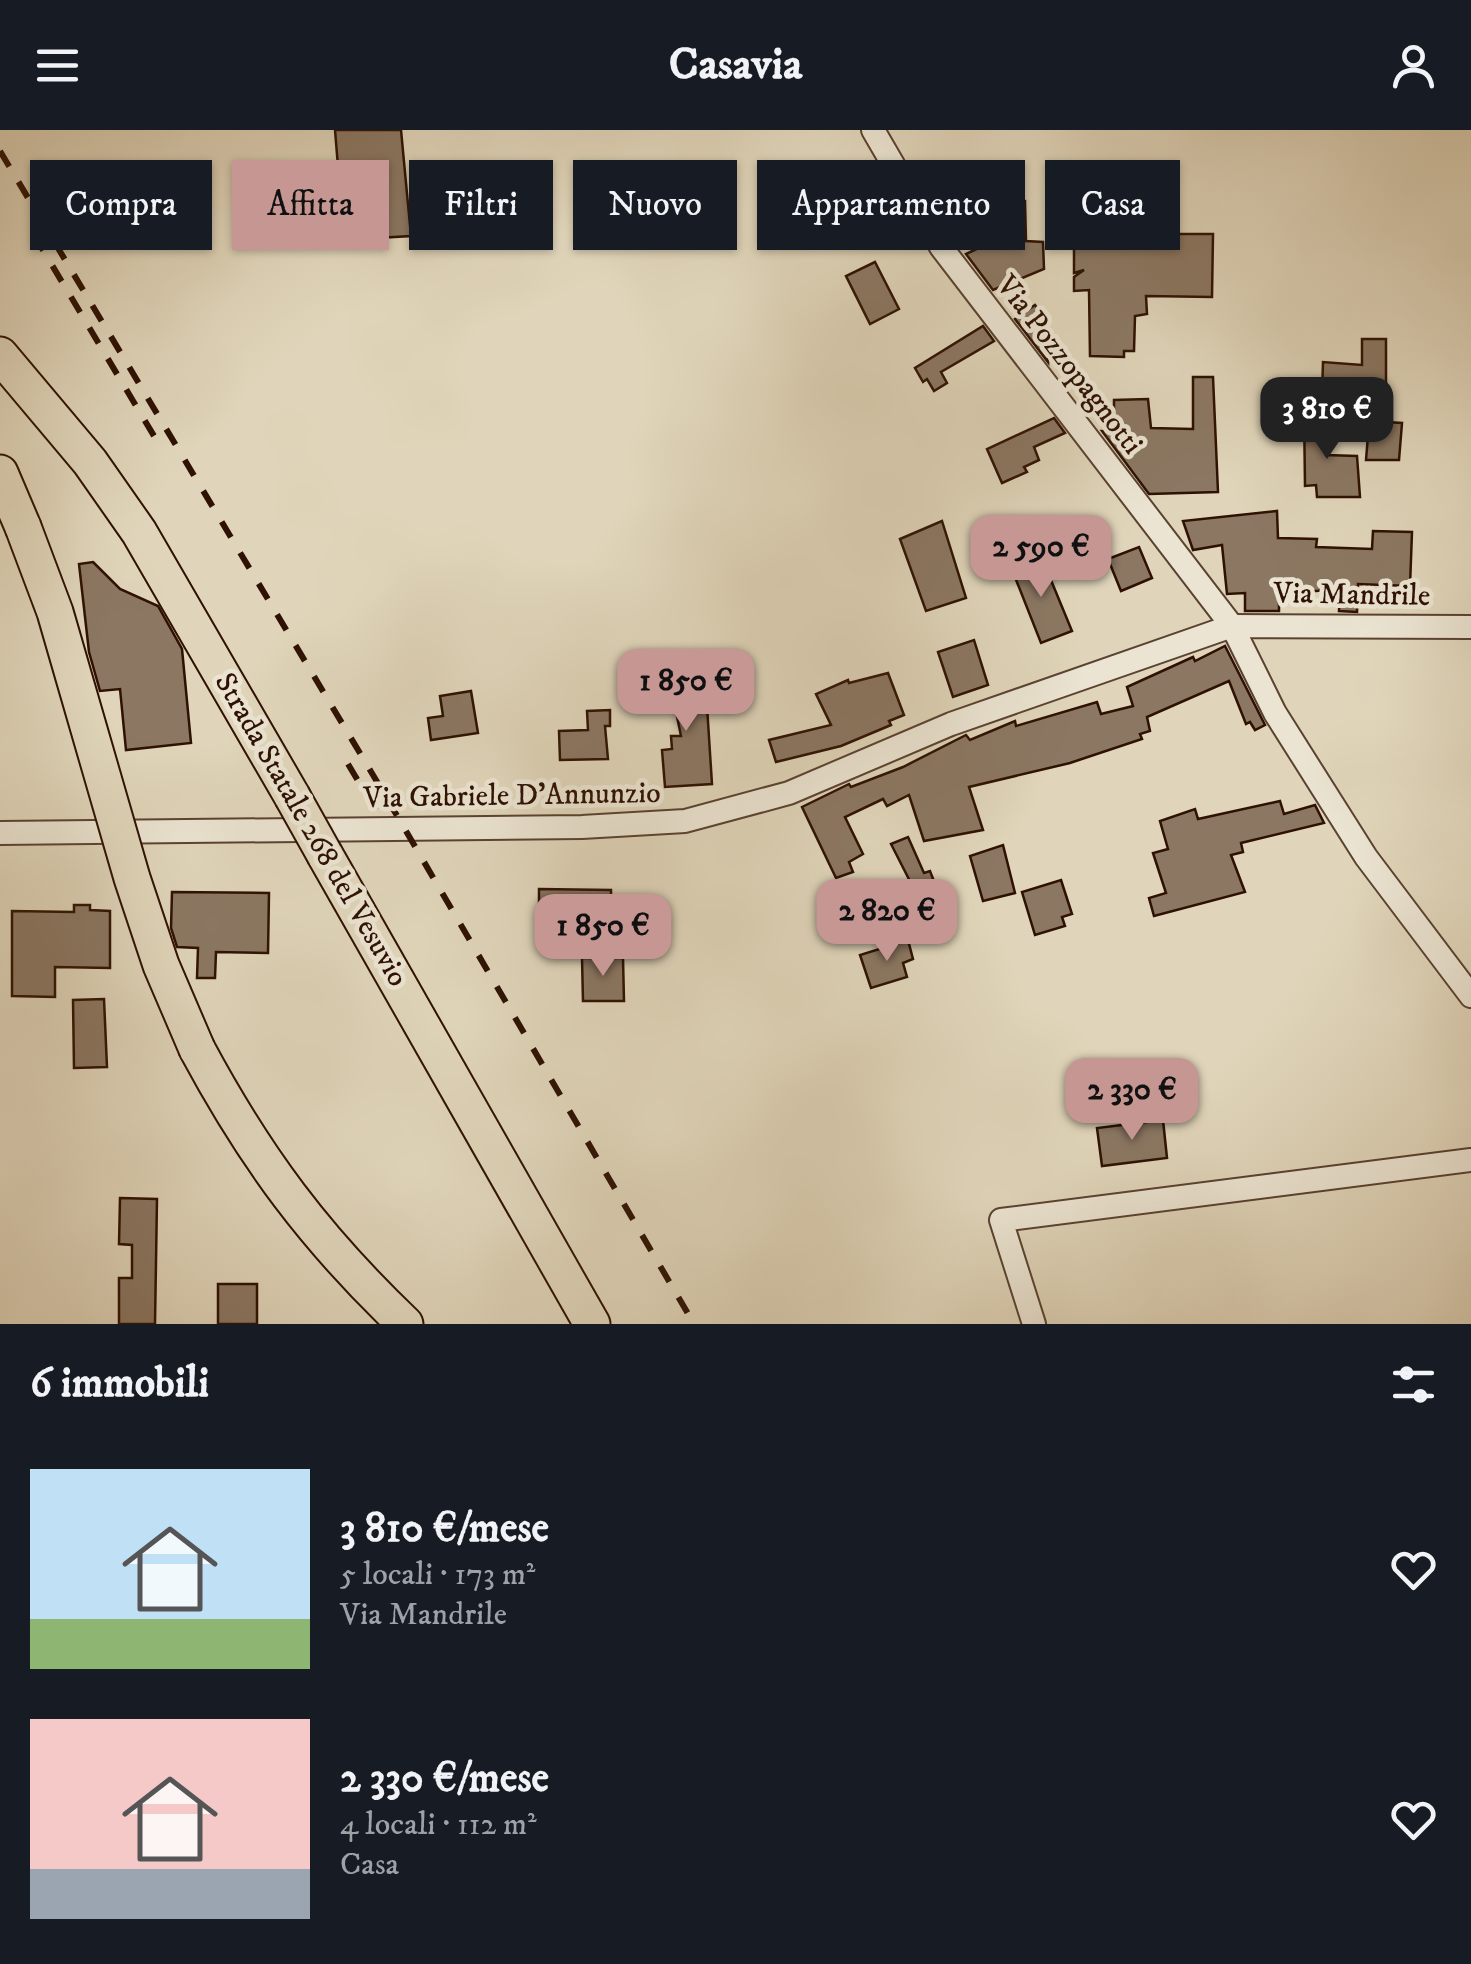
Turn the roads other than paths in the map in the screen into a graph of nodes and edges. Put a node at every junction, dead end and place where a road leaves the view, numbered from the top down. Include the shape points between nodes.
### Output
1 (872, 130) edge
2 (0, 355) edge
3 (0, 473) edge
4 (1232, 626) junction
5 (1471, 626) edge
6 (0, 833) edge
7 (1471, 996) edge
8 (1471, 1160) edge
9 (405, 1324) edge
10 (592, 1324) edge
11 (1034, 1324) edge

1 - 4 street, Via Pozzopagnotti via 942,247
2 - 10 highway, Strada Statale 268 del Vesuvio, bridge via 140,532
3 - 9 highway, bridge via 55,612 132,878 196,1049 274,1179 354,1276
4 - 5 street, Via Mandrile
4 - 6 street, Via Gabriele D'Annunzio via 952,724 789,794 685,821 582,828
4 - 7 street, Via Pozzopagnotti via 1275,713 1366,857
8 - 11 street via 1001,1220

